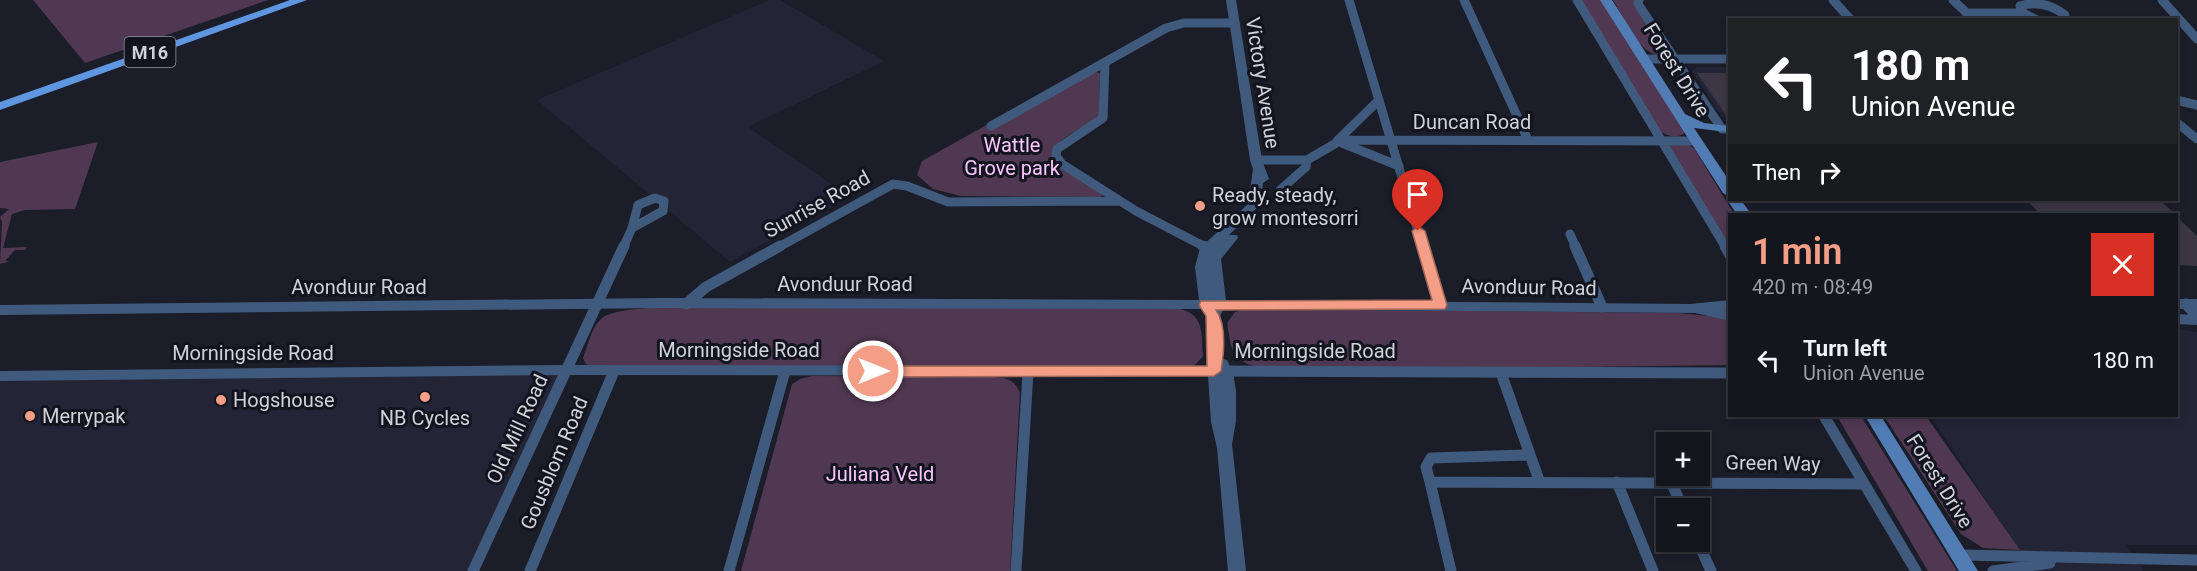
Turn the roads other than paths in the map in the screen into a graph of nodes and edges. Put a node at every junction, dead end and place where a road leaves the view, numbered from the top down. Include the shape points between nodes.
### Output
1 (301, 0) edge
2 (1231, 0) edge
3 (1349, 0) edge
4 (1464, 0) edge
5 (1577, 0) edge
6 (1606, 0) edge
7 (1639, 0) edge
8 (1833, 0) edge
9 (1953, 0) edge
10 (2162, 0) edge
11 (1966, 13) junction
12 (2023, 13) junction
13 (1849, 18) edge
14 (1971, 18) edge
15 (2033, 18) edge
16 (2064, 18) edge
17 (1234, 23) junction
18 (2197, 39) edge
19 (1674, 59) junction
20 (1728, 59) edge
21 (1643, 60) junction
22 (1105, 63) junction
23 (1379, 100) junction
24 (2178, 100) edge
25 (0, 105) edge
26 (2197, 105) edge
27 (1678, 114) junction
28 (2178, 124) edge
29 (991, 126) dead end
30 (1726, 129) edge
31 (2178, 130) edge
32 (2187, 131) junction
33 (2197, 139) edge
34 (1390, 140) junction
35 (1528, 140) junction
36 (1660, 140) junction
37 (1337, 141) junction
38 (1695, 141) junction
39 (1307, 160) junction
40 (1257, 166) junction
41 (1399, 166) junction
42 (1280, 190) dead end
43 (1728, 190) edge
44 (1119, 201) junction
45 (632, 228) dead end
46 (1570, 234) dead end
47 (1212, 250) junction
48 (1728, 252) edge
49 (597, 304) junction
50 (686, 304) junction
51 (2186, 304) edge
52 (1440, 305) junction
53 (1728, 305) edge
54 (1602, 307) junction
55 (1213, 308) junction
56 (1690, 309) junction
57 (0, 310) edge
58 (1728, 316) edge
59 (2197, 318) edge
60 (2178, 319) edge
61 (565, 370) junction
62 (614, 371) junction
63 (785, 371) junction
64 (1219, 371) junction
65 (1028, 372) junction
66 (1501, 373) junction
67 (1728, 373) edge
68 (0, 376) edge
69 (1825, 417) edge
70 (1874, 417) edge
71 (1529, 455) junction
72 (1539, 480) junction
73 (1430, 482) junction
74 (1617, 482) junction
75 (1656, 482) edge
76 (1710, 482) edge
77 (1864, 484) junction
78 (1702, 552) edge
79 (2074, 560) junction
80 (2197, 560) edge
81 (1964, 563) edge
82 (473, 571) edge
83 (530, 571) edge
84 (729, 571) edge
85 (1016, 571) edge
86 (1237, 571) edge
87 (1450, 571) edge
88 (1653, 571) edge
89 (1711, 571) edge
90 (1916, 571) edge
91 (1993, 571) edge

1 - 25 main road, M16
2 - 17 street, Victory Avenue
3 - 23 street
4 - 35 street
5 - 36 street
6 - 21 main road, Forest Drive
7 - 19 street
8 - 13 street
9 - 11 street
10 - 18 street
11 - 12 street
11 - 14 street
12 - 15 street
12 - 16 street via 2020,6 2038,3 2056,9
17 - 22 street via 1174,25
17 - 40 street, Victory Avenue
19 - 20 street
19 - 21 street
19 - 30 street
21 - 27 main road, Forest Drive
22 - 29 street
22 - 44 street via 1103,118 1064,142 1057,148 1056,156 1062,164
23 - 34 street
23 - 37 street
24 - 26 street
27 - 30 main road via 1701,126
27 - 38 main road, Forest Drive
28 - 32 street
31 - 32 street
32 - 33 street
34 - 35 street, Duncan Road
34 - 37 street, Duncan Road
34 - 41 street
35 - 36 street, Duncan Road
36 - 38 street, Duncan Road
36 - 48 street
37 - 39 street
37 - 41 street
38 - 43 main road, Forest Drive
39 - 40 street
39 - 42 street via 1306,167
40 - 47 street, Victory Avenue via 1254,205
41 - 52 street
44 - 47 street
44 - 50 street, Sunrise Road via 948,202 926,196 908,185 893,184 699,291
45 - 49 street, Old Mill Road
46 - 54 street
47 - 55 street via 1202,267
49 - 50 street, Avonduur Road
49 - 57 street, Avonduur Road
49 - 61 street, Old Mill Road
50 - 55 street, Avonduur Road
51 - 59 street
52 - 54 street, Avonduur Road
52 - 55 street, Avonduur Road
53 - 56 street, Avonduur Road
54 - 56 street, Avonduur Road
55 - 64 street
56 - 58 street, Avonduur Road
59 - 60 street
61 - 62 street, Morningside Road
61 - 68 street, Morningside Road
61 - 82 street, Old Mill Road
62 - 63 street, Morningside Road
62 - 83 street, Gousblom Road
63 - 65 street, Morningside Road
63 - 84 street
64 - 65 street, Morningside Road
64 - 66 street, Morningside Road
64 - 86 street via 1219,422
65 - 85 street
66 - 67 street, Morningside Road
66 - 71 street
69 - 77 street
70 - 81 main road, Forest Drive
71 - 72 street
71 - 73 street via 1431,458 1426,468
72 - 73 street, Green Way
72 - 74 street, Green Way
73 - 87 street
74 - 75 street, Green Way
74 - 88 street
76 - 77 street, Green Way
77 - 90 street
78 - 89 street
79 - 80 street
79 - 81 street
79 - 91 street

